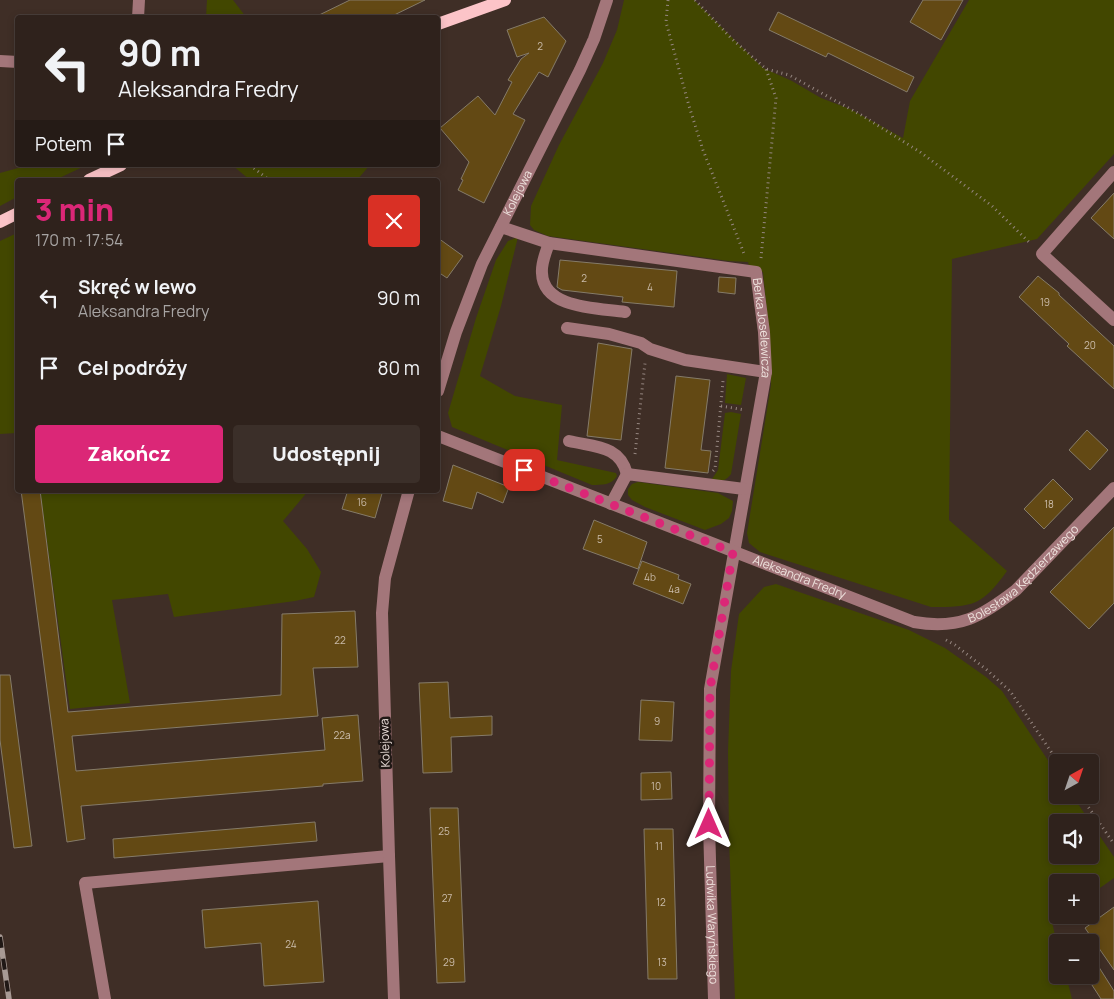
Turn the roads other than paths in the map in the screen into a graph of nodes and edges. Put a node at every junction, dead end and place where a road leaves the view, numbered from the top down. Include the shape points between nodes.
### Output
1 (139, 0) edge
2 (505, 0) edge
3 (607, 0) edge
4 (138, 15) edge
5 (440, 23) edge
6 (0, 61) edge
7 (15, 62) edge
8 (117, 167) edge
9 (1114, 172) edge
10 (93, 178) edge
11 (15, 215) edge
12 (0, 222) edge
13 (500, 227) junction
14 (549, 243) junction
15 (625, 312) dead end
16 (1114, 320) edge
17 (567, 328) dead end
18 (766, 372) junction
19 (440, 384) edge
20 (440, 437) edge
21 (569, 441) dead end
22 (630, 474) junction
23 (1114, 488) edge
24 (744, 489) junction
25 (408, 493) edge
26 (612, 504) junction
27 (733, 552) junction
28 (914, 622) joint
29 (388, 856) junction
30 (106, 999) edge
31 (394, 999) edge
32 (714, 999) edge

1 - 4 street
2 - 5 main road
3 - 13 street, Kolejowa via 580,70
6 - 7 street
8 - 10 main road
9 - 16 street via 1042,254
11 - 12 main road
13 - 14 street, Berka Joselewicza
13 - 19 street, Kolejowa via 456,332
14 - 15 street via 541,274 553,296 564,303
14 - 18 street, Berka Joselewicza via 753,271 764,332
17 - 18 street via 609,334 685,360
18 - 24 street, Berka Joselewicza
20 - 26 street, Aleksandra Fredry
21 - 22 street via 610,450 617,454
22 - 24 street
22 - 26 street
23 - 28 street, Bolesława Kędzierzawego via 1016,590 998,604 960,623 944,626
24 - 27 street, Berka Joselewicza
25 - 29 street, Kolejowa via 385,578 382,604
26 - 27 street, Aleksandra Fredry
27 - 28 street, Aleksandra Fredry
27 - 32 street, Ludwika Waryńskiego via 710,698 709,824
29 - 30 street via 85,883
29 - 31 street, Kolejowa

